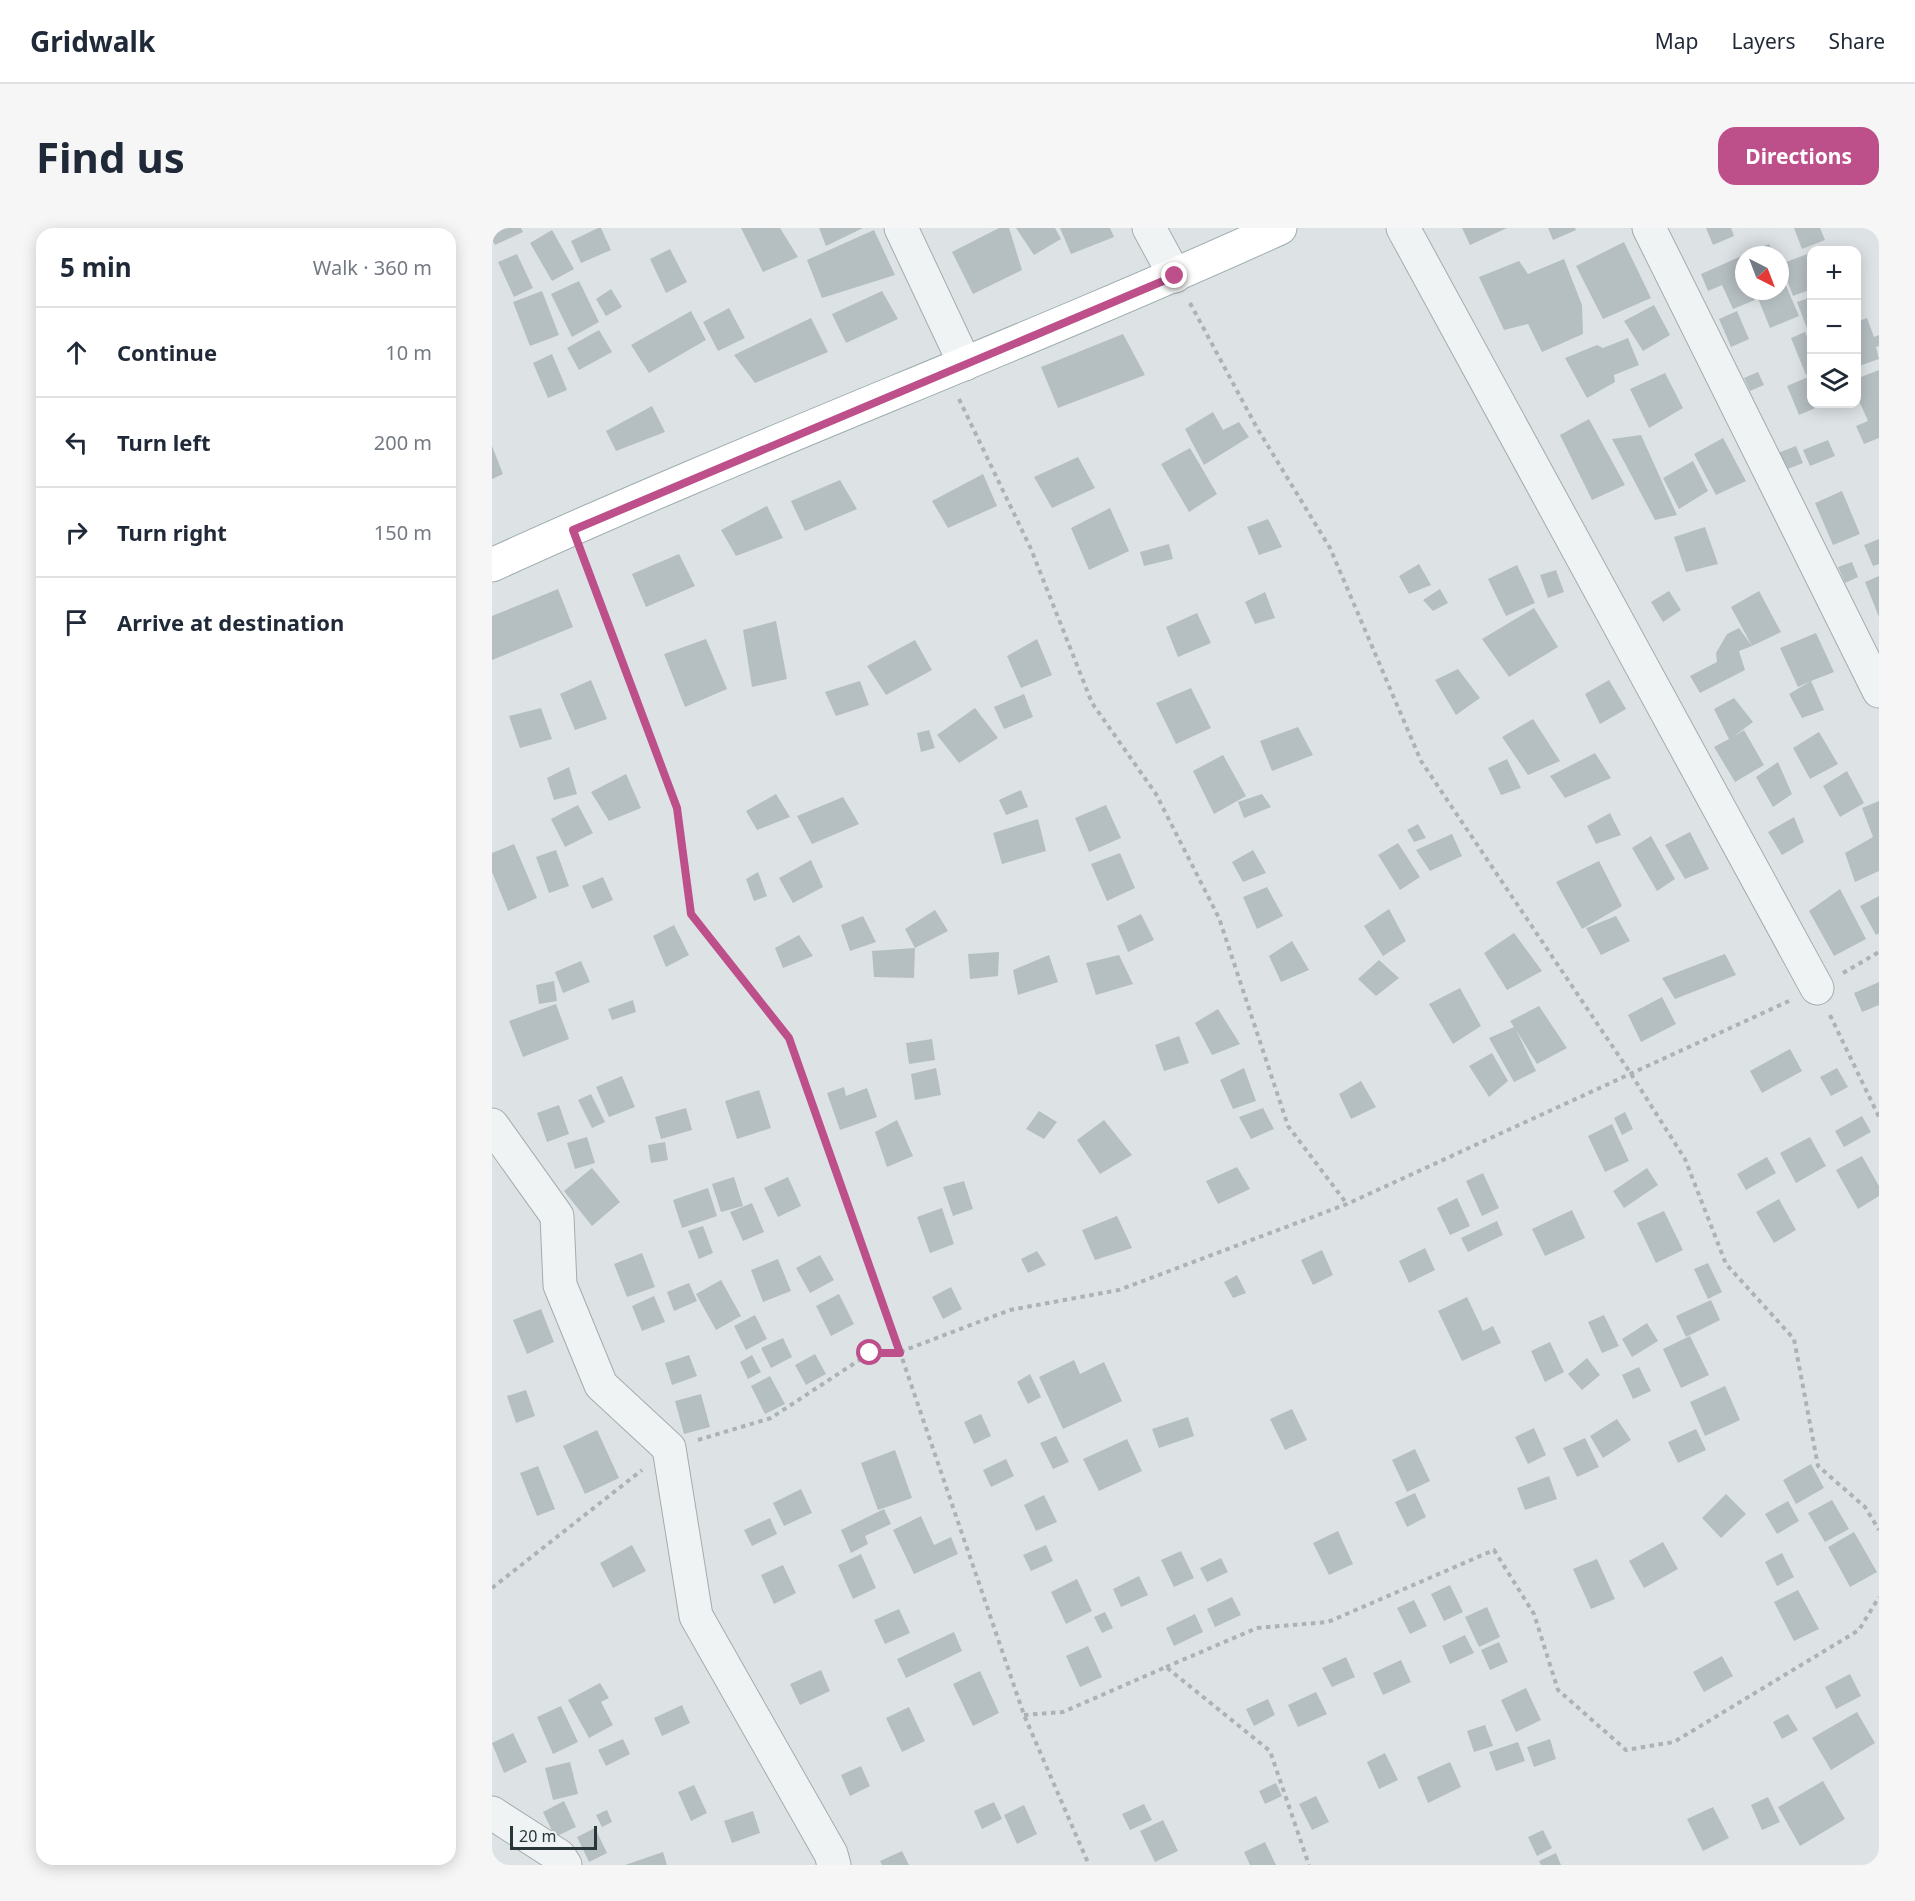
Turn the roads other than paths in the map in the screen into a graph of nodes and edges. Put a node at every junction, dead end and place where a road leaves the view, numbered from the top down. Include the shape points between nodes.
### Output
1 (901, 228) edge
2 (1149, 228) edge
3 (1280, 228) edge
4 (1403, 228) edge
5 (1649, 228) edge
6 (1175, 276) junction
7 (955, 367) junction
8 (492, 565) edge
9 (1879, 691) edge
10 (1817, 988) road end
11 (492, 1125) edge
12 (492, 1812) edge
13 (565, 1865) edge
14 (834, 1865) edge

1 - 7 street
2 - 6 street
3 - 6 main road
4 - 10 street
5 - 9 street
6 - 7 main road
7 - 8 main road
11 - 14 street via 557,1216 560,1285 601,1384 669,1448 696,1616
12 - 13 street via 559,1856

